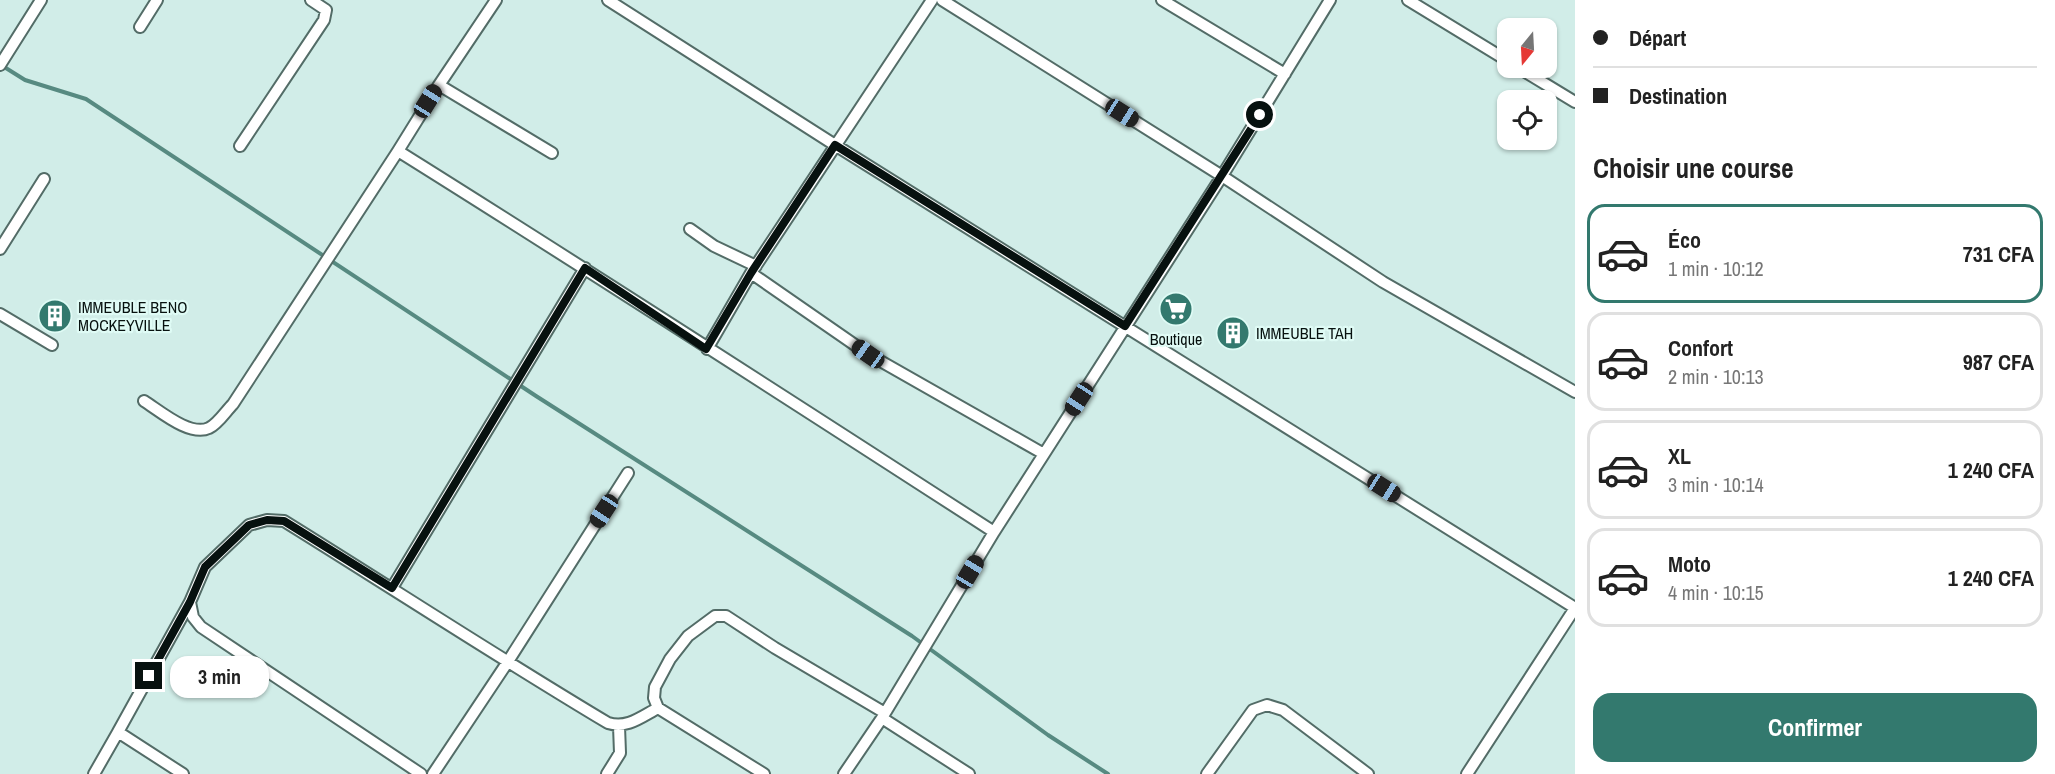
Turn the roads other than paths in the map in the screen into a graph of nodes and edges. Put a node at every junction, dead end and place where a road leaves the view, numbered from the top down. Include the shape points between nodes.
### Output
1 (41, 0) edge
2 (157, 0) edge
3 (311, 0) edge
4 (496, 0) edge
5 (608, 0) edge
6 (932, 0) edge
7 (942, 0) edge
8 (1162, 0) edge
9 (1330, 0) edge
10 (1408, 0) edge
11 (140, 27) dead end
12 (1497, 54) edge
13 (0, 65) edge
14 (1285, 74) junction
15 (1535, 78) edge
16 (439, 85) junction
17 (1575, 102) edge
18 (835, 145) junction
19 (240, 146) dead end
20 (398, 152) junction
21 (552, 153) dead end
22 (1222, 176) junction
23 (44, 179) dead end
24 (690, 229) dead end
25 (0, 249) edge
26 (585, 268) junction
27 (753, 269) junction
28 (0, 314) edge
29 (1125, 326) junction
30 (52, 345) dead end
31 (706, 349) junction
32 (1575, 392) edge
33 (144, 401) dead end
34 (1044, 454) junction
35 (628, 473) dead end
36 (994, 532) junction
37 (392, 588) junction
38 (190, 602) junction
39 (1575, 608) edge
40 (507, 663) junction
41 (657, 708) junction
42 (884, 715) junction
43 (619, 726) junction
44 (118, 732) junction
45 (94, 774) edge
46 (183, 774) edge
47 (421, 774) edge
48 (433, 774) edge
49 (607, 774) edge
50 (764, 774) edge
51 (844, 774) edge
52 (969, 774) edge
53 (1207, 774) edge
54 (1368, 774) edge
55 (1467, 774) edge

1 - 13 street
2 - 11 street
3 - 19 street via 326,10 324,20
4 - 16 street
5 - 18 street
6 - 18 street
7 - 22 street
8 - 14 street
9 - 14 street
10 - 12 street
14 - 22 street
15 - 17 street
16 - 20 street
16 - 21 street
18 - 27 street
18 - 29 street
20 - 26 street
20 - 33 street via 233,404 211,427 199,430 182,425
22 - 29 street
22 - 32 street via 1383,282
23 - 25 street
24 - 27 street
26 - 31 street
26 - 37 street
27 - 31 street
27 - 34 street via 868,354
28 - 30 street
29 - 34 street
29 - 39 street
31 - 36 street
34 - 36 street
35 - 40 street
36 - 42 street
37 - 38 street via 284,521 267,520 249,525 205,567
37 - 40 street
38 - 44 street
38 - 47 street via 193,617 201,627
39 - 55 street
40 - 43 street
40 - 48 street
41 - 42 street via 655,687 670,659 688,636 715,616 726,616
41 - 43 street
41 - 50 street
42 - 51 street
42 - 52 street
43 - 49 street via 620,753
44 - 45 street
44 - 46 street
53 - 54 street via 1253,710 1267,705 1283,710

